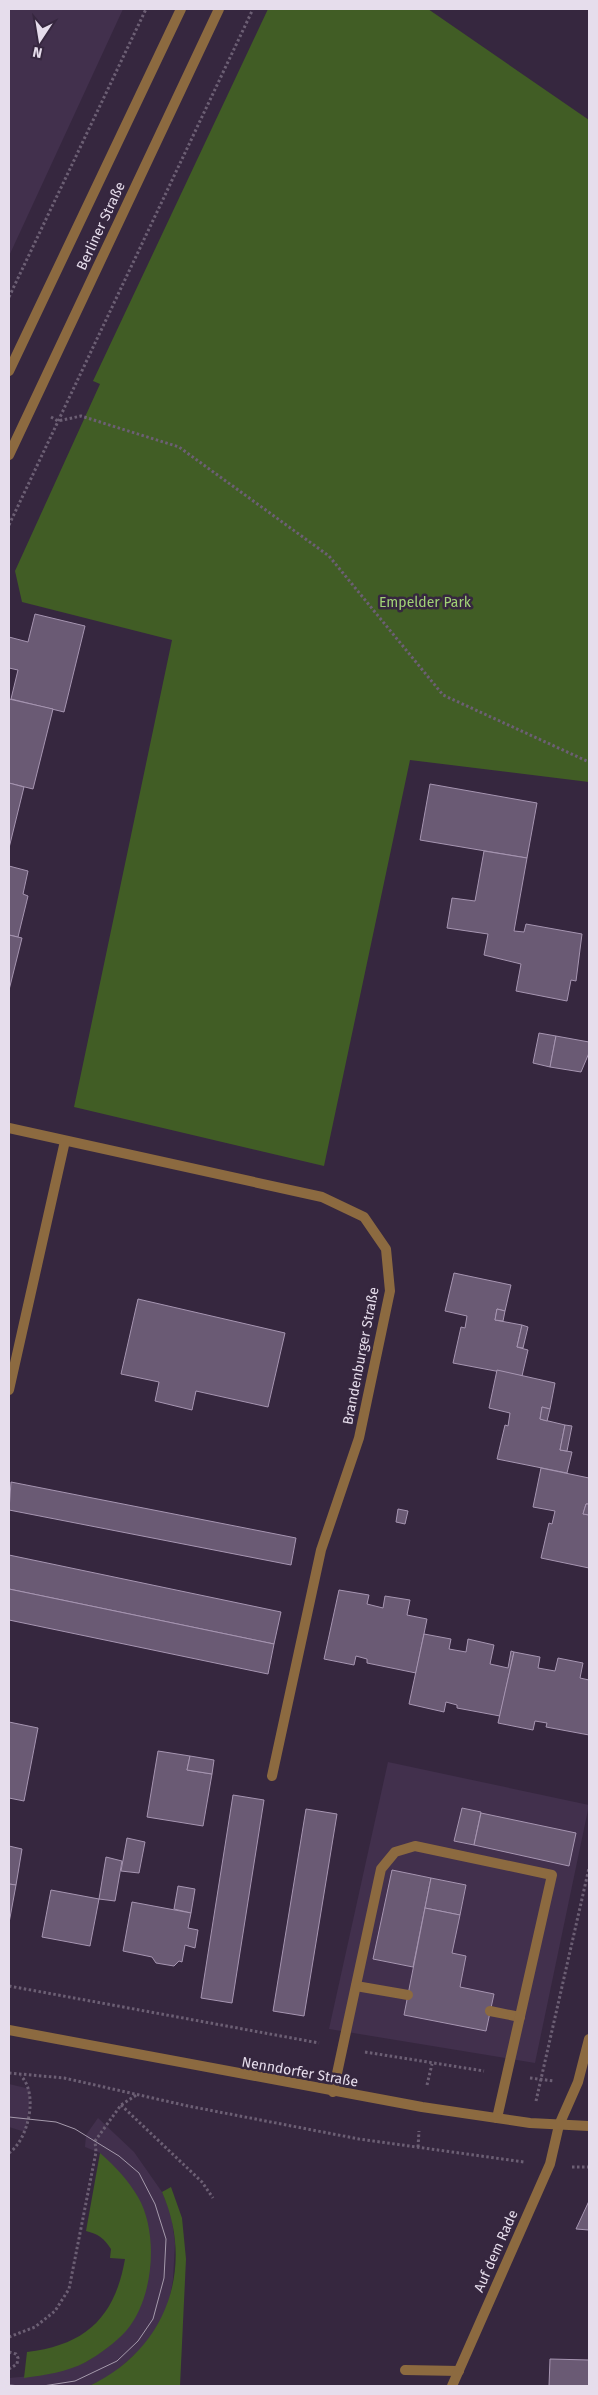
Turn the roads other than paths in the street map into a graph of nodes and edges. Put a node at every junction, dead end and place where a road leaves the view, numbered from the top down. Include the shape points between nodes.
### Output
1 (181, 9) edge
2 (219, 9) edge
3 (9, 371) edge
4 (9, 455) edge
5 (9, 1128) edge
6 (65, 1141) junction
7 (9, 1390) edge
8 (272, 1776) dead end
9 (356, 1986) junction
10 (408, 1995) dead end
11 (490, 2011) dead end
12 (520, 2017) junction
13 (9, 2030) edge
14 (589, 2039) edge
15 (333, 2092) junction
16 (497, 2118) junction
17 (559, 2125) junction
18 (589, 2126) edge
19 (405, 2370) dead end
20 (459, 2371) junction
21 (452, 2386) edge

1 - 3 street, Berliner Straße
2 - 4 street, Berliner Straße
5 - 6 street, Brandenburger Straße
6 - 7 street
6 - 8 street, Brandenburger Straße via 322,1197 364,1217 386,1249 390,1291 359,1438 321,1550
9 - 10 street
9 - 12 street via 381,1869 395,1852 415,1846 552,1875
9 - 15 street
11 - 12 street
12 - 16 street
13 - 15 street, Nenndorfer Straße
14 - 17 street, Auf dem Rade via 578,2082
15 - 16 street, Nenndorfer Straße
16 - 17 street, Nenndorfer Straße
17 - 18 street, Nenndorfer Straße
17 - 20 street, Auf dem Rade via 550,2164
19 - 20 street
20 - 21 street, Auf dem Rade

